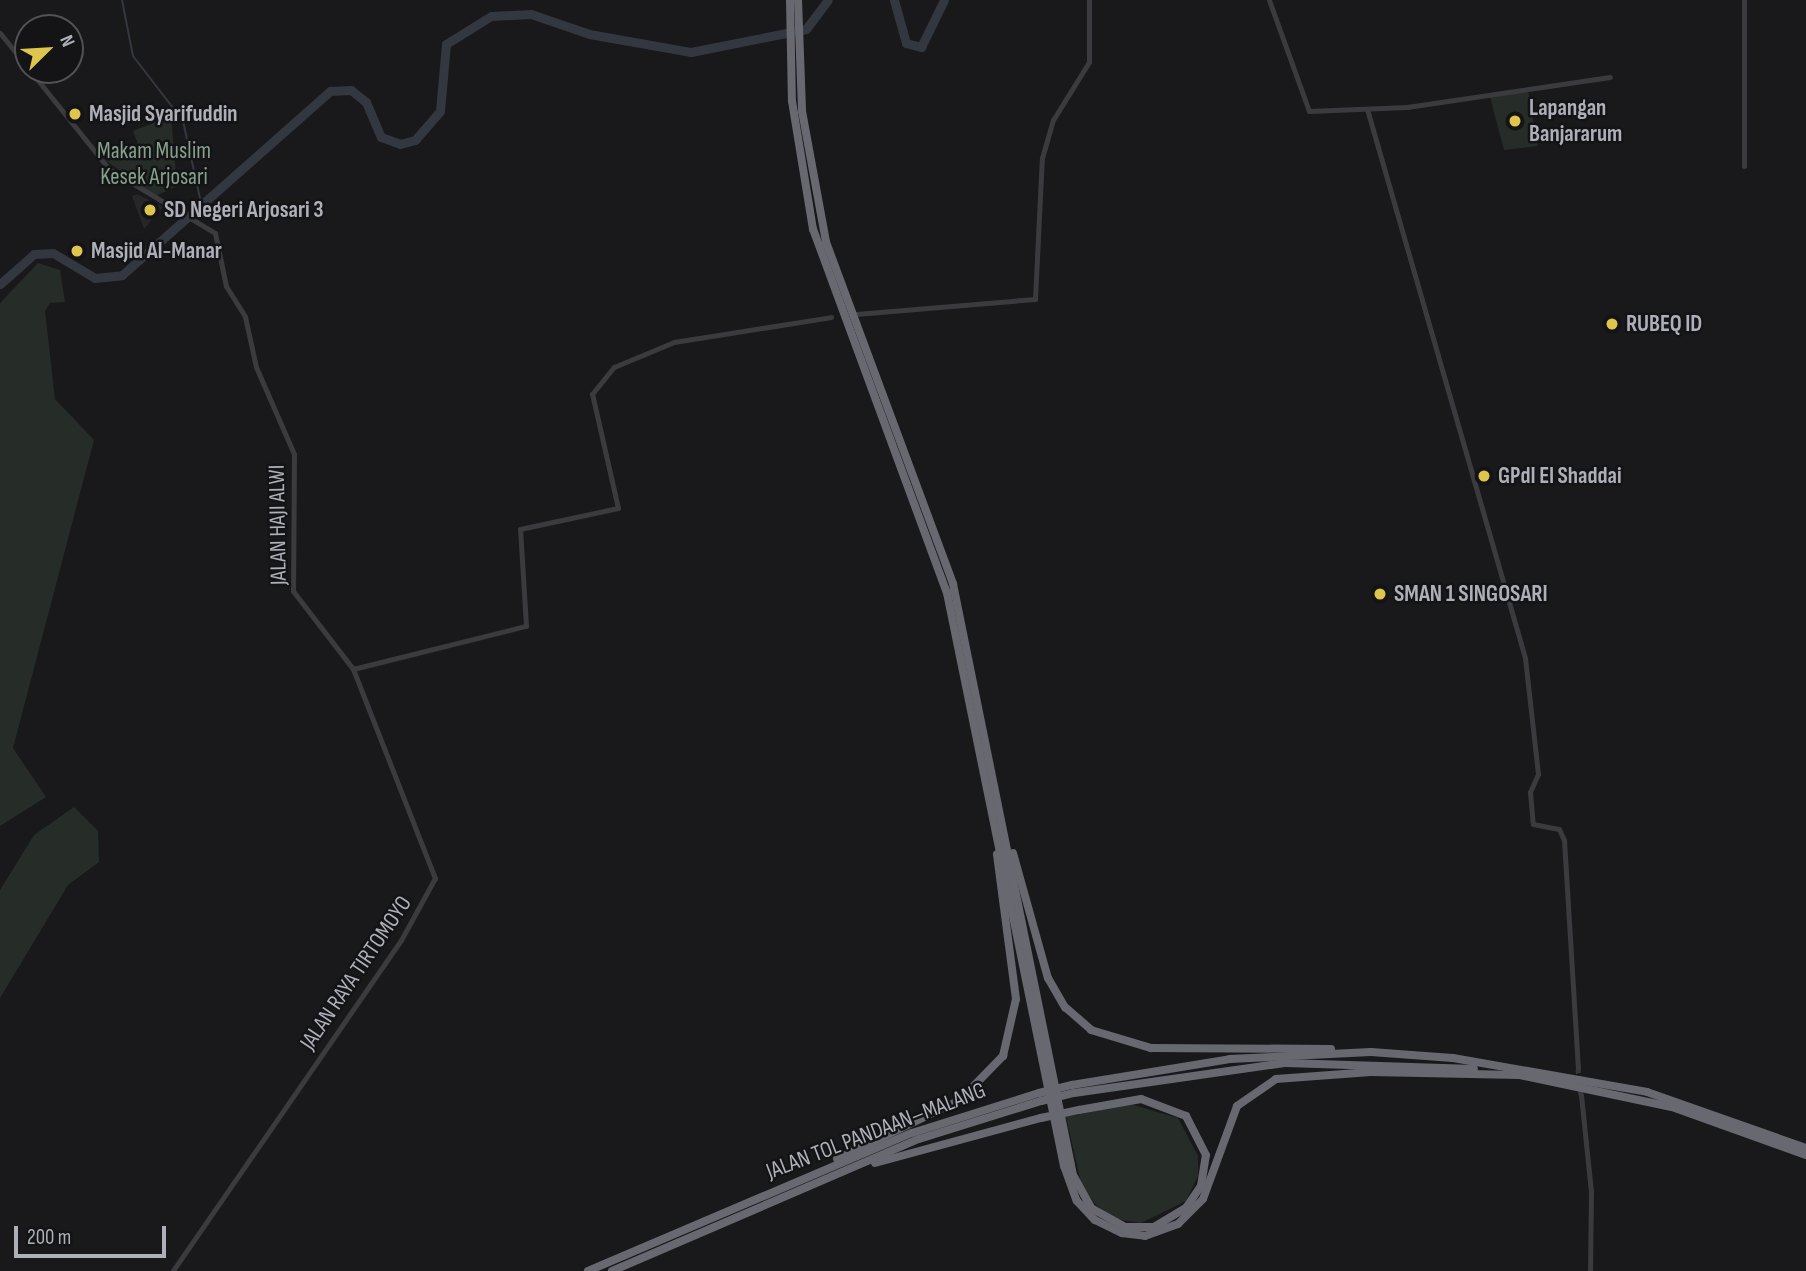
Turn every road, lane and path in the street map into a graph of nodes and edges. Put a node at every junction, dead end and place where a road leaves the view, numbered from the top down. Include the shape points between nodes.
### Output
1 (790, 0) edge
2 (798, 0) edge
3 (1089, 0) edge
4 (1269, 0) edge
5 (1744, 0) edge
6 (0, 33) edge
7 (794, 71) junction
8 (1610, 77) dead end
9 (1367, 109) junction
10 (1744, 166) dead end
11 (856, 314) dead end
12 (831, 317) dead end
13 (353, 669) junction
14 (994, 806) junction
15 (1371, 1052) junction
16 (1578, 1068) tunnel mouth
17 (1518, 1075) junction
18 (1073, 1089) junction
19 (1581, 1096) tunnel mouth
20 (1806, 1148) edge
21 (1806, 1156) edge
22 (816, 1177) junction
23 (173, 1271) edge
24 (588, 1271) edge
25 (611, 1271) edge
26 (1590, 1271) edge

1 - 7 highway
2 - 7 highway
3 - 11 street via 1089,62 1053,120 1042,158 1035,299
4 - 9 street via 1303,108
5 - 10 street
6 - 13 street, JALAN HAJI ALWI via 92,153 130,186 197,219 218,240 226,286 245,317 256,367 294,454 293,591
7 - 14 highway via 826,242 953,584
7 - 14 highway via 813,229 938,564
8 - 9 street
9 - 16 street via 1525,658 1538,774 1530,792 1533,824 1559,829 1564,840
12 - 13 street via 657,346 606,373 592,397 618,508 520,529 526,626
13 - 23 street, JALAN RAYA TIRTOMOYO via 435,885
14 - 15 highway via 1048,978 1065,1007 1091,1030 1151,1048
14 - 17 highway via 1063,1166 1077,1201 1105,1226 1145,1236 1187,1217 1208,1187 1230,1116 1265,1083 1331,1073
14 - 22 highway via 1016,999 1003,1056 960,1100
14 - 22 highway, bridge via 1078,1189 1101,1216 1134,1229 1165,1223 1186,1208 1201,1186 1206,1155 1186,1115 1141,1099 1079,1110 1041,1118
15 - 18 highway, JALAN TOL PANDAAN–MALANG via 1204,1061
15 - 20 highway, JALAN TOL PANDAAN–MALANG via 1502,1064 1611,1084
17 - 18 highway, JALAN TOL PANDAAN–MALANG via 1395,1062 1286,1063
17 - 21 highway, JALAN TOL PANDAAN–MALANG via 1672,1107
18 - 22 highway, JALAN TOL PANDAAN–MALANG, bridge
19 - 26 street via 1591,1191
22 - 24 highway, JALAN TOL PANDAAN–MALANG
22 - 25 highway, JALAN TOL PANDAAN–MALANG

